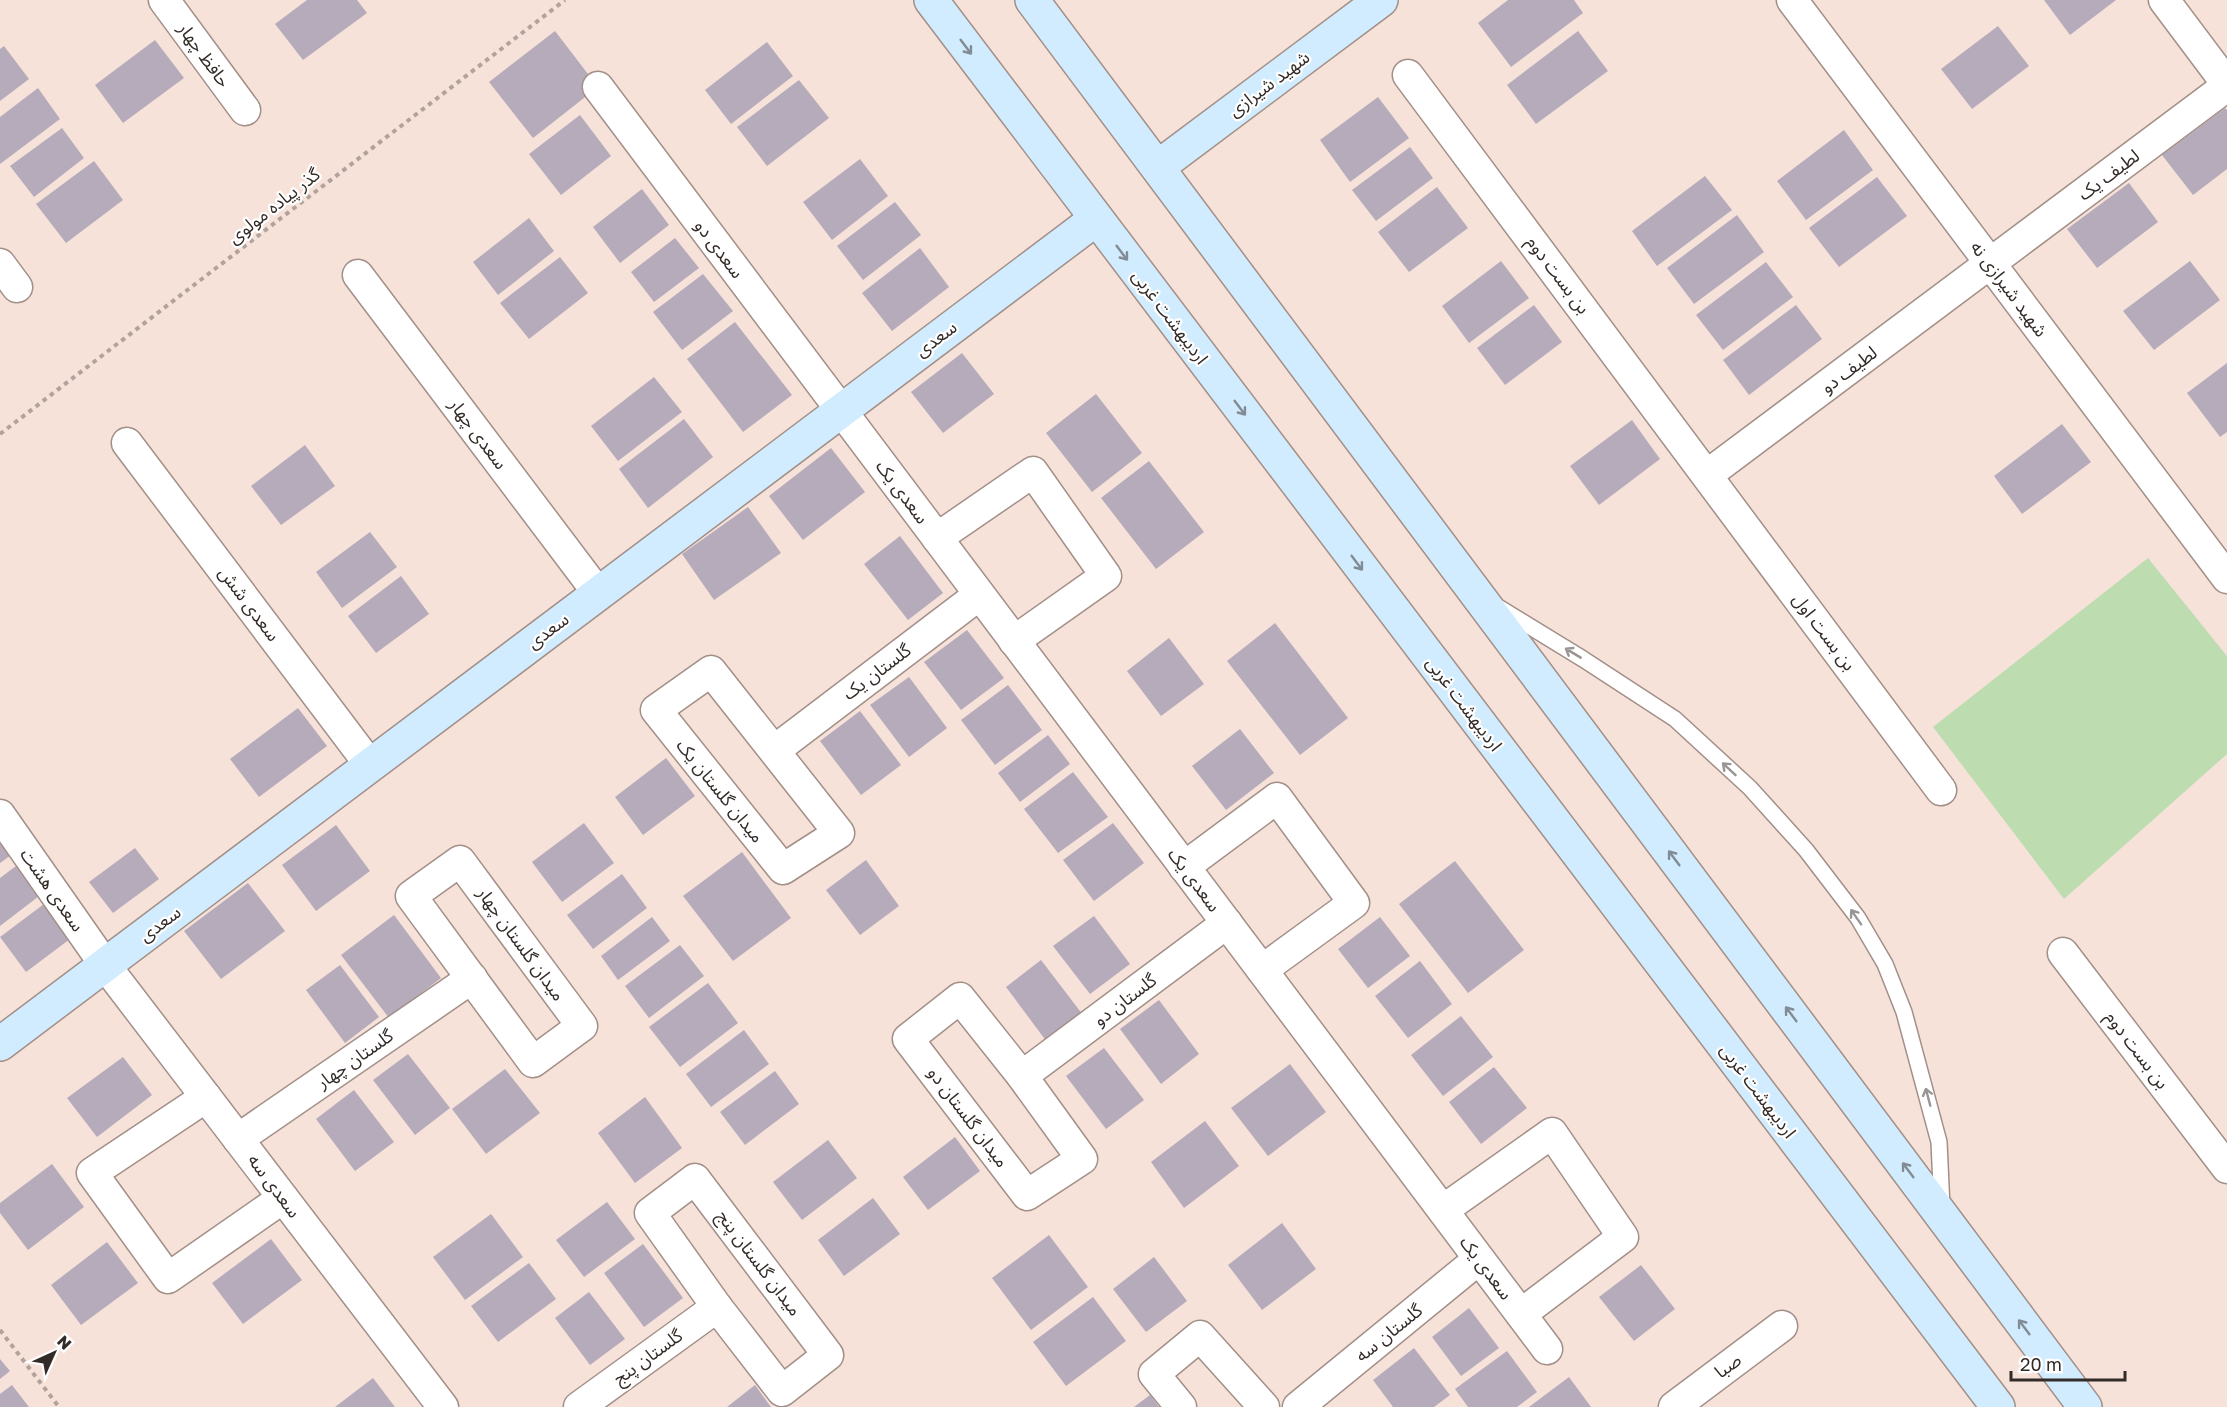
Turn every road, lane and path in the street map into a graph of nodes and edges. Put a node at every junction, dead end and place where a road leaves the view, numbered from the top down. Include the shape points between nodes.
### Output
1 (164, 0) edge
2 (565, 0) edge
3 (931, 0) edge
4 (1032, 0) edge
5 (1381, 0) edge
6 (1792, 0) edge
7 (2164, 0) edge
8 (1408, 75) dead end
9 (2227, 85) edge
10 (598, 87) dead end
11 (245, 110) dead end
12 (1158, 167) junction
13 (1096, 219) junction
14 (1990, 264) junction
15 (358, 274) dead end
16 (841, 411) junction
17 (0, 434) edge
18 (127, 443) dead end
19 (1707, 475) junction
20 (937, 538) junction
21 (2227, 578) edge
22 (598, 593) junction
23 (979, 595) junction
24 (1478, 595) junction
25 (1014, 641) junction
26 (775, 750) junction
27 (370, 765) junction
28 (1941, 790) dead end
29 (0, 815) edge
30 (1184, 867) junction
31 (1227, 923) junction
32 (2063, 953) dead end
33 (105, 965) junction
34 (1262, 970) junction
35 (472, 978) junction
36 (0, 1044) edge
37 (1022, 1076) junction
38 (206, 1097) junction
39 (238, 1139) junction
40 (2222, 1150) edge
41 (283, 1198) junction
42 (1443, 1210) junction
43 (1942, 1217) junction
44 (1479, 1259) junction
45 (717, 1307) junction
46 (1521, 1314) junction
47 (1782, 1326) dead end
48 (0, 1330) edge
49 (1547, 1349) dead end
50 (59, 1407) edge
51 (443, 1407) edge
52 (579, 1407) edge
53 (1180, 1407) edge
54 (1264, 1407) edge
55 (1298, 1407) edge
56 (1674, 1407) edge
57 (1998, 1407) edge
58 (2085, 1407) edge

1 - 11 street, حافظ چهار
2 - 17 path, گذر پیاده مولوی
3 -> 13 main road, اردیبهشت غربی
4 - 12 main road
5 - 12 main road, شهید شیرازی
6 - 14 street, شهید شیرازی نه
7 - 9 street
8 - 19 street, بن بست دوم
9 - 14 street, لطیف یک
10 - 16 street, سعدی دو
12 - 24 main road
13 - 16 main road, سعدی
13 -> 57 main road, اردیبهشت غربی
14 - 19 street, لطیف دو
14 - 21 street, شهید شیرازی نه
15 - 22 street, سعدی چهار
16 - 20 street, سعدی یک
16 - 22 main road, سعدی
18 - 27 street, سعدی شش
19 - 28 street, بن بست اول
20 - 23 street, سعدی یک
20 - 25 street via 1033,472 1106,576
22 - 27 main road, سعدی
23 - 25 street, سعدی یک
23 - 26 street, گلستان یک
43 -> 24 main road
43 -> 24 lane via 1939,1142 1929,1100 1904,1012 1885,964 1858,918 1806,850 1750,788 1675,719
25 - 30 street, سعدی یک
26 - 26 street, میدان گلستان یک via 839,833 783,869 656,710 711,671
27 - 33 main road, سعدی
29 - 33 street, سعدی هشت
30 - 31 street, سعدی یک
30 - 34 street via 1277,798 1354,903
31 - 34 street, سعدی یک
31 - 37 street, گلستان دو
32 - 40 street, بن بست دوم
33 - 36 main road, سعدی
33 - 38 street, سعدی سه
34 - 42 street, سعدی یک
35 - 35 street, میدان گلستان چهار via 533,1062 582,1026 460,861 411,896
35 - 39 street, گلستان چهار
37 - 37 street, میدان گلستان دو via 1082,1159 1027,1195 908,1039 960,998
38 - 39 street, سعدی سه
38 - 41 street via 92,1173 168,1278
39 - 41 street, سعدی سه
41 - 51 street, سعدی سه
42 - 44 street, سعدی یک
42 - 46 street via 1552,1133 1623,1237
58 -> 43 main road
44 - 46 street, سعدی یک
44 - 55 street, گلستان سه
45 - 45 street, میدان گلستان پنج via 782,1391 828,1355 695,1179 650,1213
45 - 52 street, گلستان پنج
46 - 49 street, سعدی یک
47 - 56 street, صبا
48 - 50 path
53 - 54 street via 1154,1374 1200,1335

